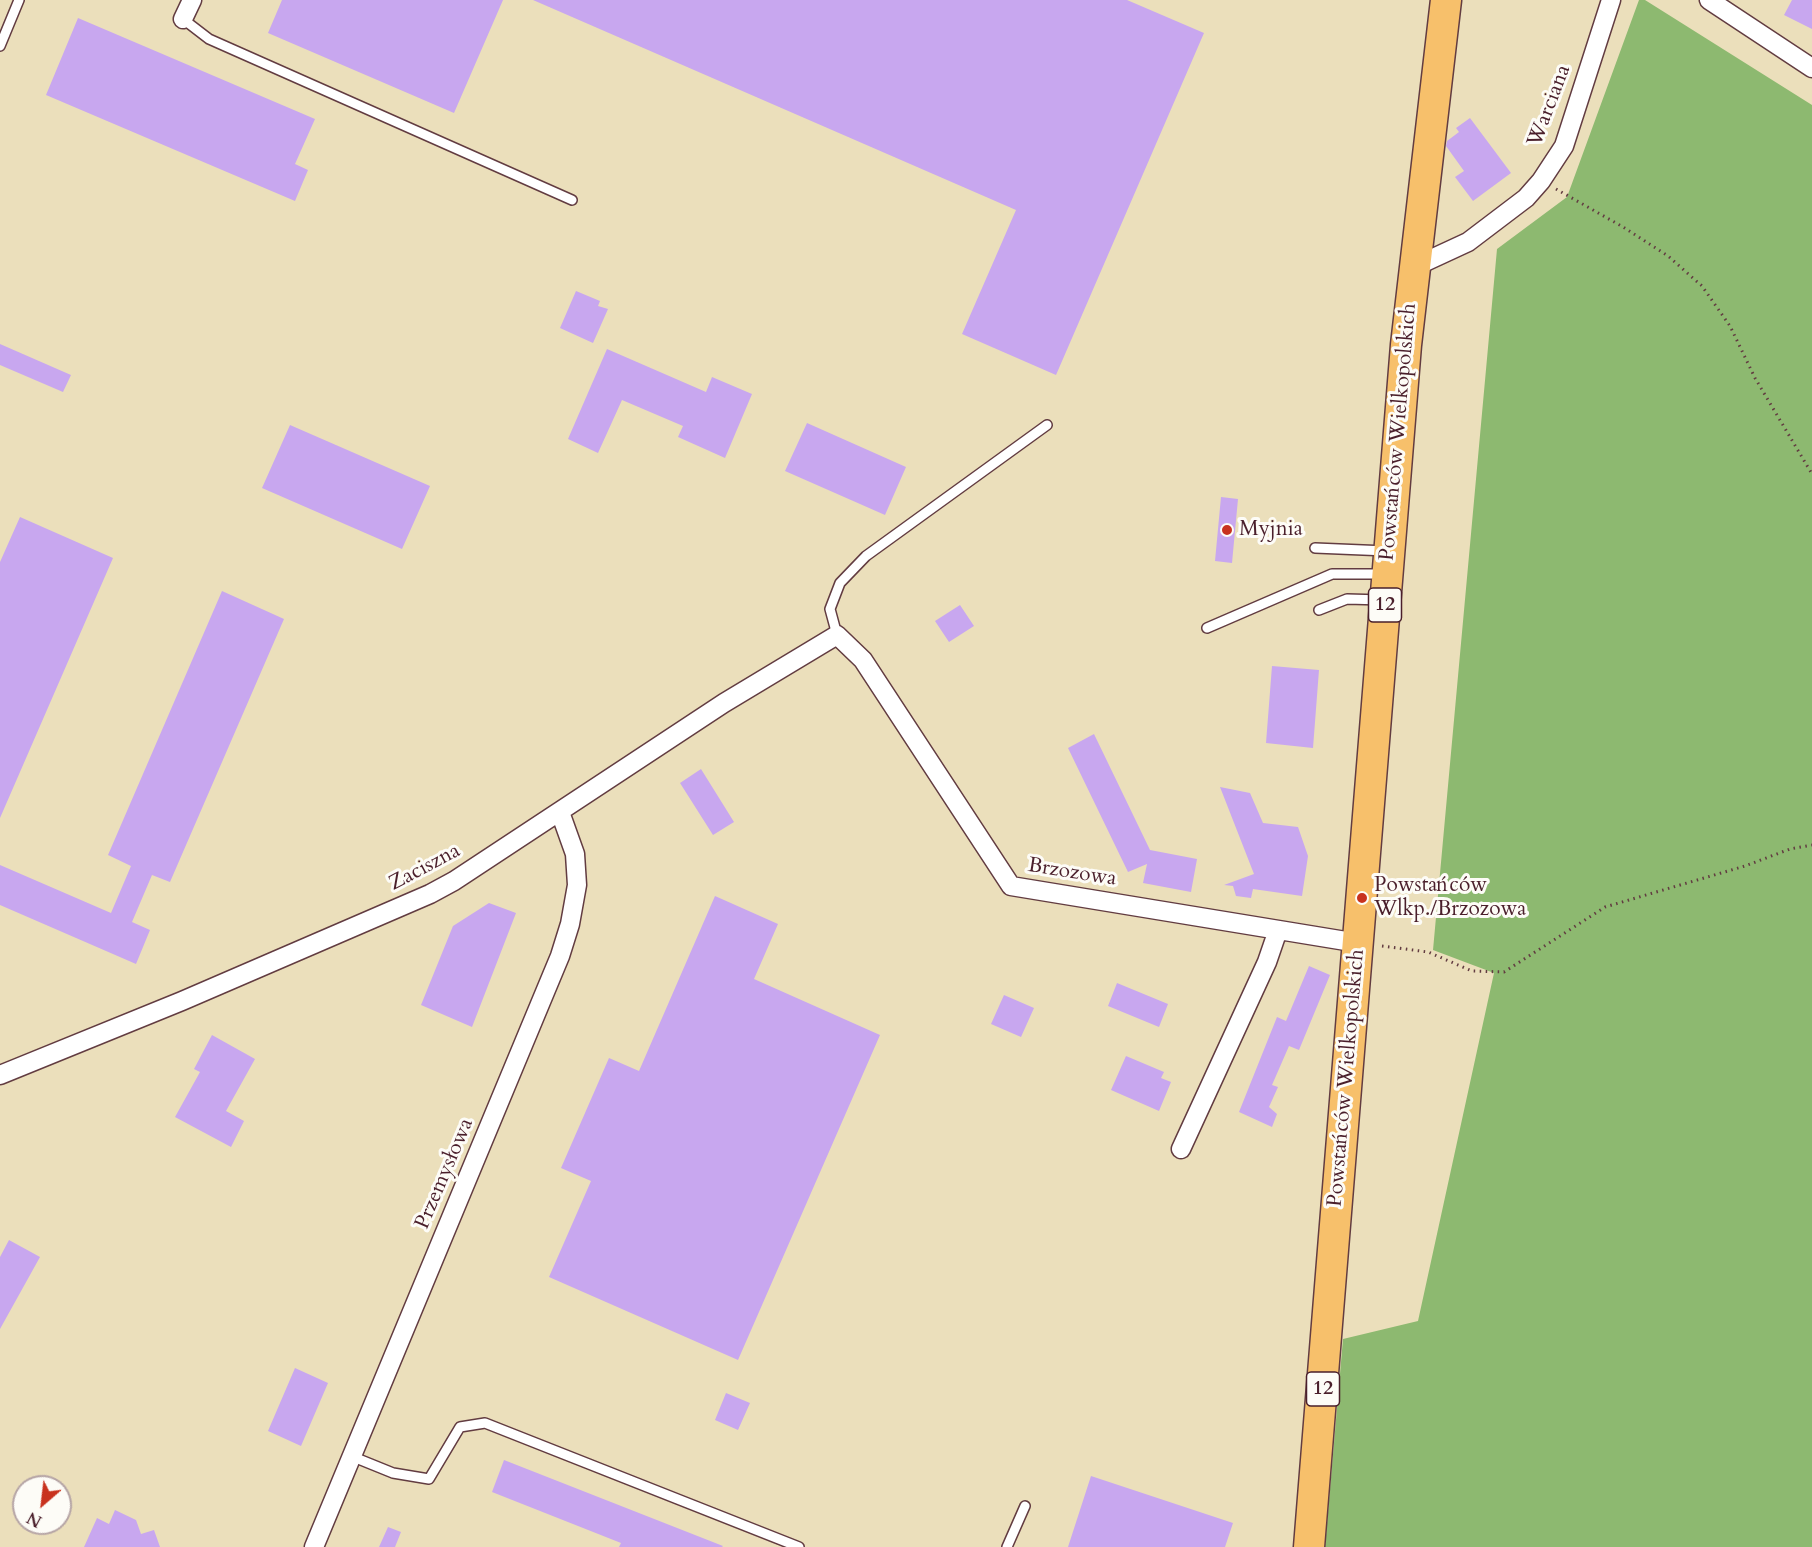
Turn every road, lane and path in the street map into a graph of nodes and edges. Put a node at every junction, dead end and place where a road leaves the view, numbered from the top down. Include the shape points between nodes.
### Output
1 (19, 0) edge
2 (192, 0) edge
3 (1446, 0) edge
4 (1611, 0) edge
5 (1709, 0) edge
6 (183, 19) joint
7 (0, 46) edge
8 (1812, 68) edge
9 (1541, 181) junction
10 (573, 201) dead end
11 (1414, 267) junction
12 (1047, 425) dead end
13 (1812, 474) edge
14 (1315, 548) dead end
15 (1387, 575) junction
16 (1318, 610) dead end
17 (1207, 628) dead end
18 (837, 635) junction
19 (560, 812) junction
20 (1812, 845) edge
21 (1278, 930) junction
22 (1358, 943) junction
23 (0, 1075) edge
24 (1181, 1149) dead end
25 (351, 1456) junction
26 (1025, 1506) dead end
27 (314, 1547) edge
28 (799, 1547) edge
29 (1007, 1547) edge
30 (1309, 1547) edge

1 - 7 lane
2 - 6 street
3 - 11 main road, Powstańców Wielkopolskich / 12
4 - 9 street, Warciana via 1564,146
5 - 8 street
6 - 10 lane via 209,39
9 - 11 street, Warciana via 1526,198 1468,242
9 - 13 path via 1659,250 1702,286 1730,327 1755,378
11 - 15 main road, Powstańców Wielkopolskich / 12
12 - 18 lane via 866,556 840,583 830,609
14 - 15 lane
15 - 16 lane via 1347,599
15 - 17 lane via 1332,574
15 - 22 main road, Powstańców Wielkopolskich / 12
18 - 19 street, Zaciszna
18 - 21 street, Brzozowa via 863,660 1011,886
19 - 23 street, Zaciszna via 430,894
19 - 25 street, Przemysłowa via 575,854 577,885 560,956
20 - 22 path via 1605,907 1504,972 1472,971 1428,952
21 - 22 street, Brzozowa
21 - 24 street
22 - 30 main road, Powstańców Wielkopolskich / 12
25 - 27 street, Przemysłowa
25 - 28 lane via 393,1473 429,1479 460,1427 484,1424
26 - 29 lane

